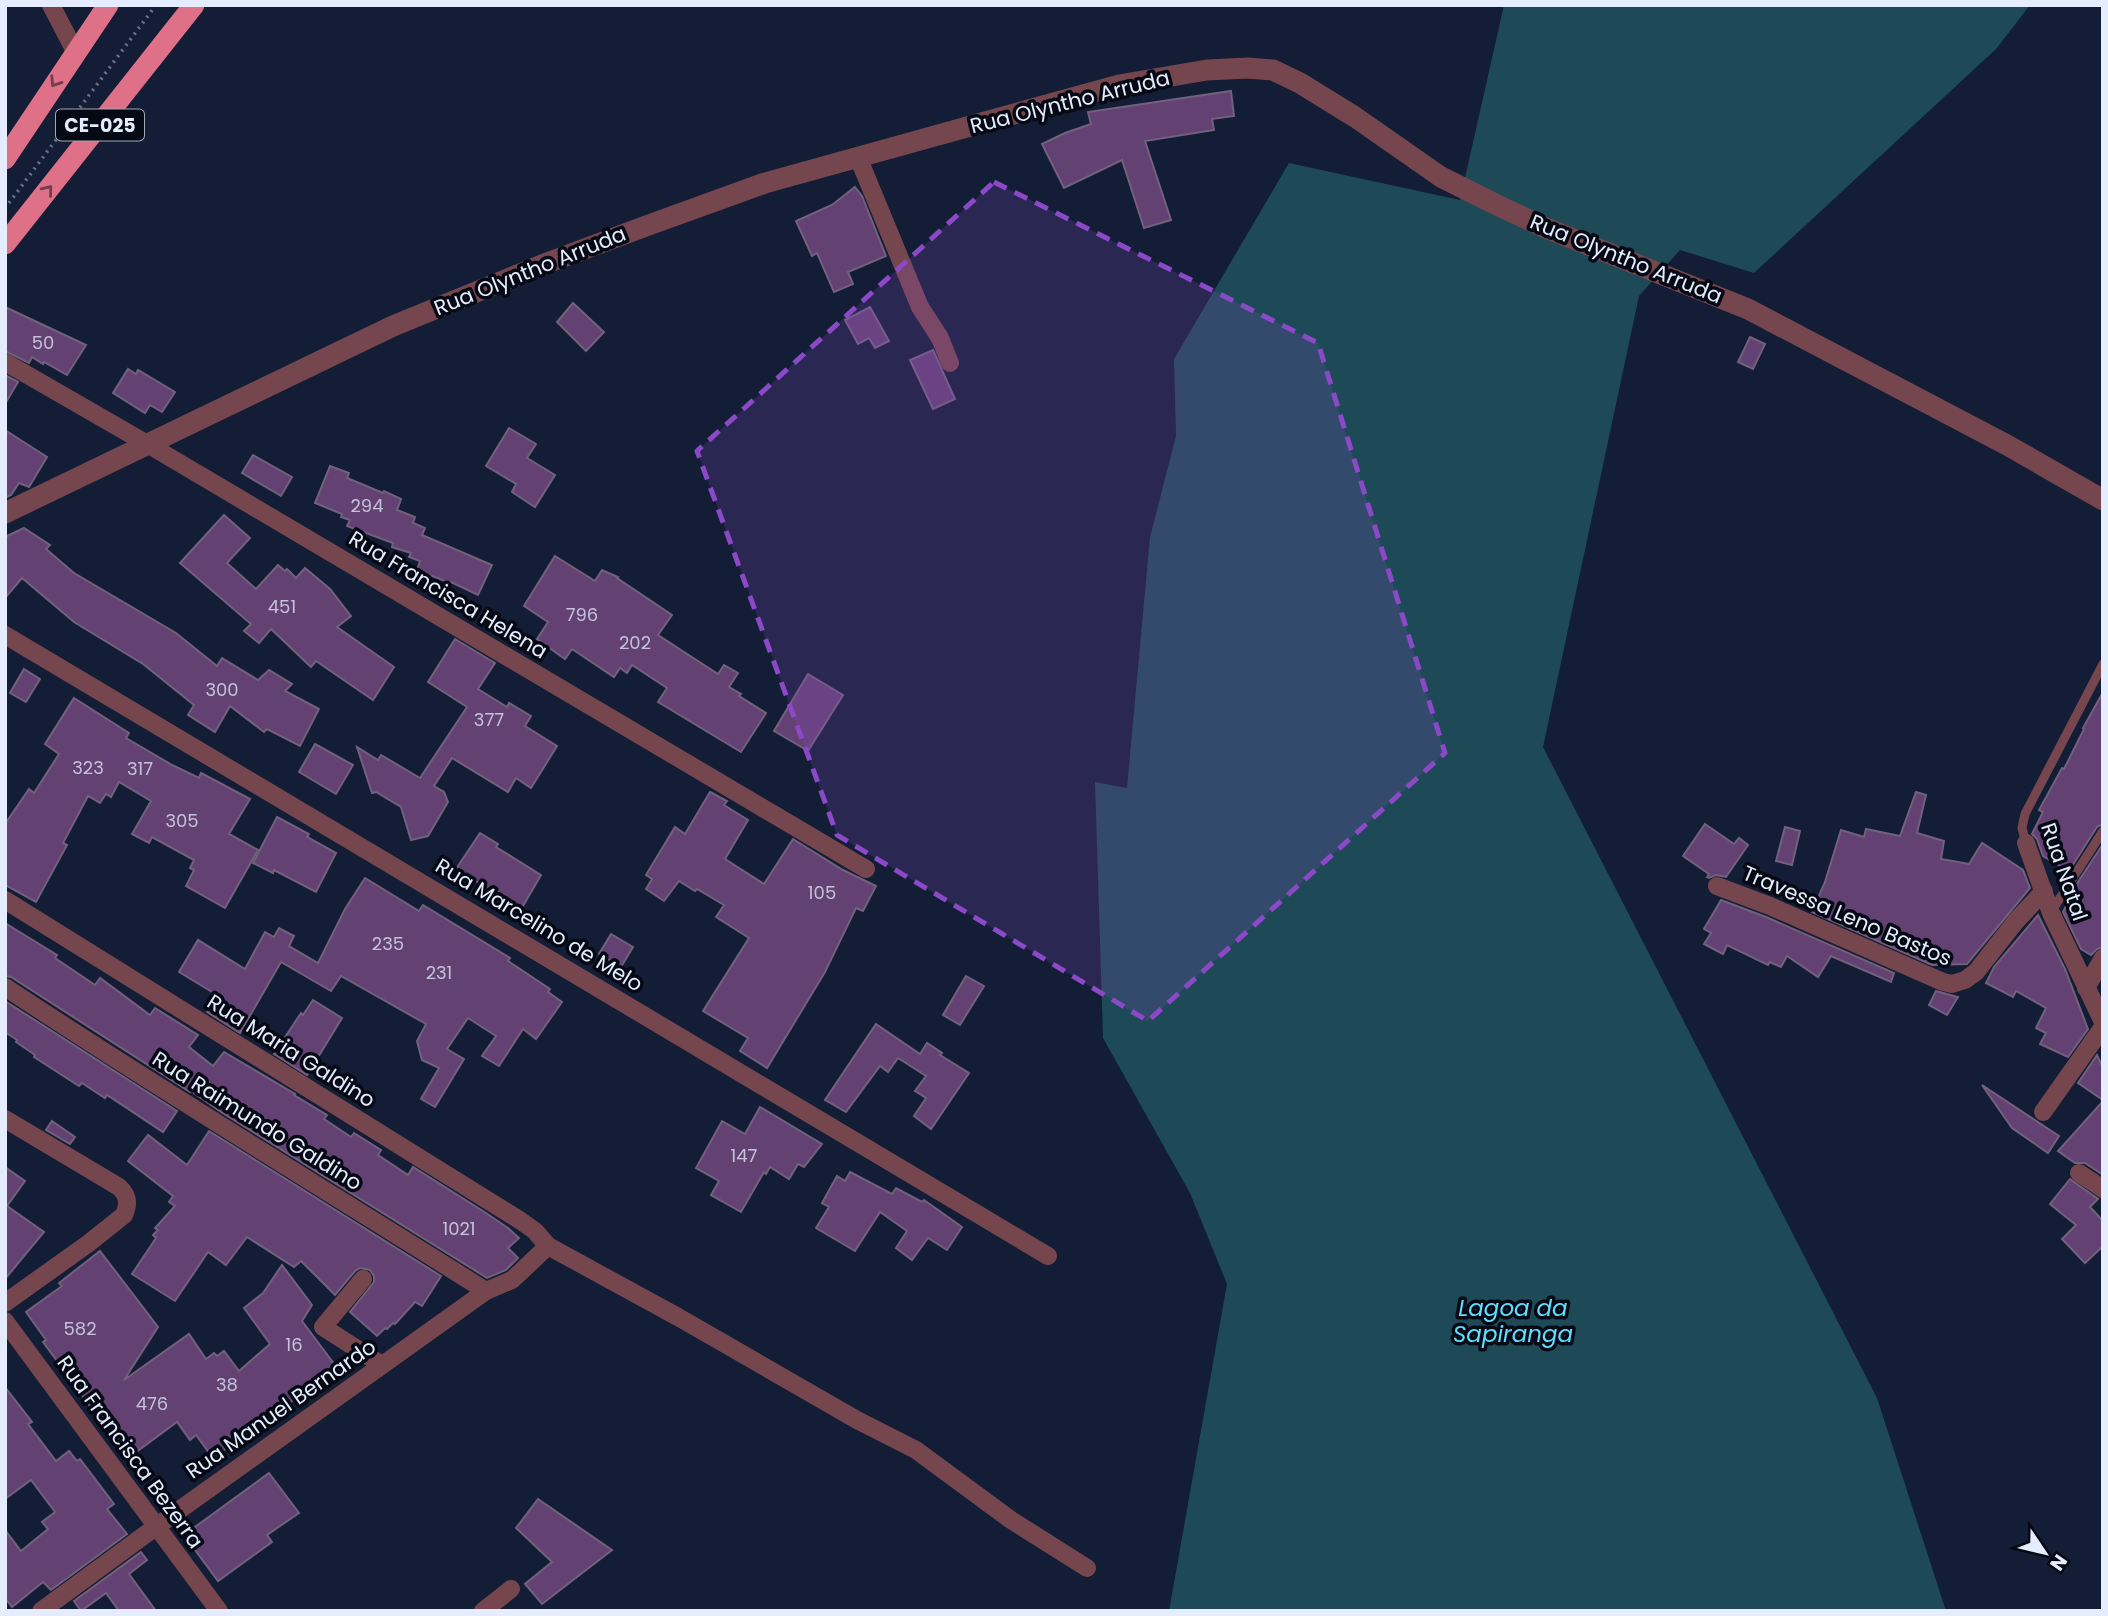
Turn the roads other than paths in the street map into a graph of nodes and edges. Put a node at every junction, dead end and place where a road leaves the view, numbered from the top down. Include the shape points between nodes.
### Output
1 (51, 5) edge
2 (108, 5) edge
3 (194, 5) edge
4 (75, 51) junction
5 (858, 157) junction
6 (5, 159) edge
7 (5, 244) edge
8 (5, 362) edge
9 (950, 363) dead end
10 (149, 445) junction
11 (2103, 500) edge
12 (5, 513) edge
13 (5, 635) edge
14 (2103, 664) edge
15 (2103, 831) edge
16 (2026, 843) joint
17 (866, 869) dead end
18 (1717, 886) dead end
19 (2044, 891) junction
20 (5, 900) edge
21 (2051, 912) junction
22 (2103, 958) edge
23 (5, 987) edge
24 (2085, 988) junction
25 (2103, 1025) edge
26 (2043, 1112) dead end
27 (5, 1119) edge
28 (2079, 1173) dead end
29 (2103, 1189) edge
30 (548, 1246) junction
31 (1048, 1256) dead end
32 (363, 1279) dead end
33 (486, 1292) junction
34 (5, 1303) edge
35 (5, 1321) edge
36 (382, 1365) junction
37 (157, 1526) junction
38 (1087, 1568) dead end
39 (511, 1589) dead end
40 (41, 1611) edge
41 (219, 1611) edge
42 (483, 1611) edge

1 - 4 street
2 - 4 highway, CE-025
7 -> 3 highway, CE-025
4 -> 6 highway, CE-025
5 - 9 street via 920,307
5 - 10 street, Rua Olyntho Arruda via 765,183 547,263 393,326
5 - 11 street, Rua Olyntho Arruda via 1119,85 1207,70 1273,70 1354,117 1441,177 1546,228 1748,309
8 - 10 street, Rua Francisca Helena
10 - 12 street, Rua Olyntho Arruda
10 - 17 street, Rua Francisca Helena
13 - 31 street, Rua Marcelino de Melo
14 - 16 lane, Rua Natal via 2025,814
15 - 21 lane
16 - 19 street, Rua Natal
18 - 19 street, Travessa Leno Bastos via 1952,984 1976,972
19 - 21 street, Rua Natal
20 - 30 street, Rua Maria Galdino via 521,1221
21 - 24 street, Rua Natal
22 - 24 street
23 - 33 street, Rua Raimundo Galdino
24 - 25 street, Rua Natal
25 - 26 street
27 - 34 street via 119,1187 127,1200 124,1214
28 - 29 street
30 - 33 street, Rua Manuel Bernardo via 512,1280
30 - 38 street, Rua Maria Galdino via 916,1450 1011,1520
32 - 36 street via 323,1327
33 - 36 street, Rua Manuel Bernardo
35 - 37 street, Rua Francisca Bezerra
36 - 37 street, Rua Manuel Bernardo
37 - 40 street, Rua Manuel Bernardo
37 - 41 street, Rua Francisca Bezerra
39 - 42 street

